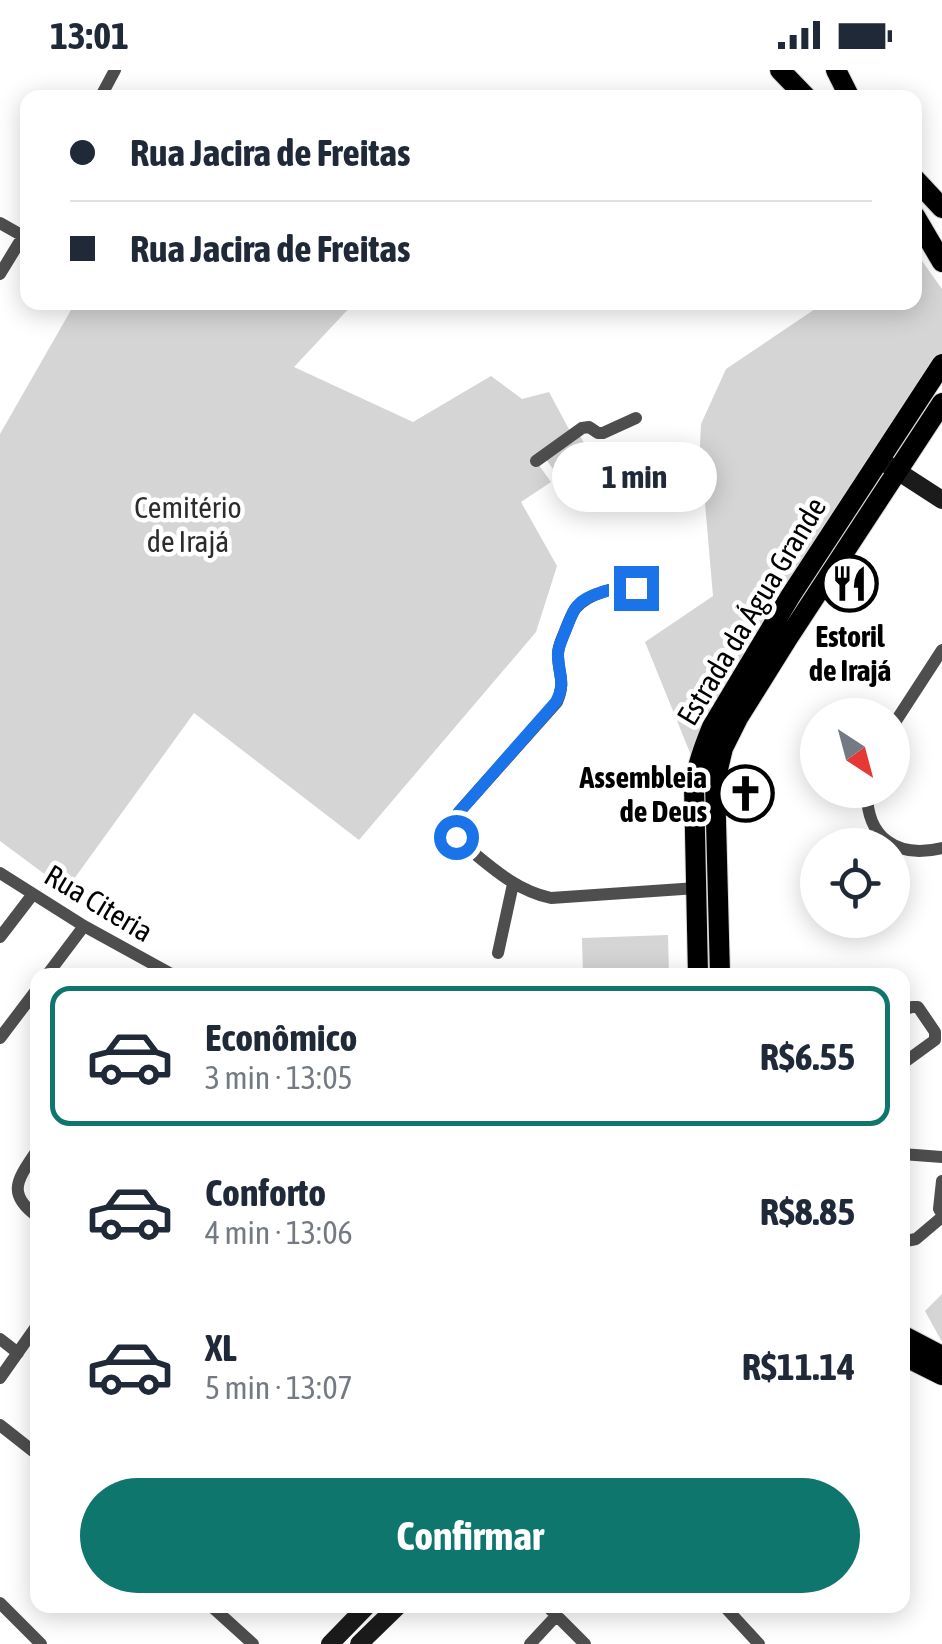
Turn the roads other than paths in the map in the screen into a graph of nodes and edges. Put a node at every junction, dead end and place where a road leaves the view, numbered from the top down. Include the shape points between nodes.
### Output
1 (780, 70) edge
2 (799, 90) edge
3 (922, 187) edge
4 (942, 208) edge
5 (922, 228) edge
6 (20, 240) edge
7 (942, 262) edge
8 (0, 274) edge
9 (942, 364) edge
10 (942, 402) edge
11 (636, 418) dead end
12 (536, 461) dead end
13 (888, 465) junction
14 (942, 500) edge
15 (636, 588) dead end
16 (942, 650) edge
17 (910, 700) edge
18 (869, 808) edge
19 (942, 848) edge
20 (0, 872) edge
21 (512, 884) junction
22 (697, 888) junction
23 (33, 894) junction
24 (84, 926) junction
25 (0, 938) edge
26 (498, 953) dead end
27 (52, 968) edge
28 (149, 968) edge
29 (698, 968) edge
30 (720, 968) edge
31 (30, 999) edge
32 (910, 1007) edge
33 (0, 1038) edge
34 (910, 1059) edge
35 (910, 1155) edge
36 (942, 1158) edge
37 (30, 1161) edge
38 (942, 1182) edge
39 (30, 1210) edge
40 (942, 1215) edge
41 (910, 1239) edge
42 (30, 1336) edge
43 (0, 1339) edge
44 (910, 1339) edge
45 (18, 1353) junction
46 (942, 1356) edge
47 (910, 1359) edge
48 (942, 1375) edge
49 (0, 1378) edge
50 (0, 1425) edge
51 (30, 1449) edge
52 (0, 1603) edge
53 (219, 1613) edge
54 (360, 1613) edge
55 (391, 1613) edge
56 (731, 1613) edge
57 (557, 1615) joint
58 (40, 1644) edge
59 (254, 1644) edge
60 (330, 1644) edge
61 (360, 1644) edge
62 (530, 1644) edge
63 (586, 1644) edge
64 (760, 1644) edge

1 - 2 main road
3 - 4 main road
5 - 7 main road
6 - 8 street
9 - 13 main road, Estrada da Água Grande
10 - 13 main road, Estrada da Água Grande
11 - 12 street via 603,433 582,428
13 - 14 main road
13 - 22 main road, Estrada da Água Grande via 791,595 712,726 694,786
13 - 30 main road, Estrada da Água Grande via 723,748 715,782
15 - 21 street via 616,588 576,607 559,647 563,680 556,702 459,812 453,830 463,844
16 - 17 street
18 - 19 street via 886,840 904,851
20 - 23 street, Rua Citeria
21 - 22 street via 552,898
21 - 26 street
22 - 29 main road, Estrada da Água Grande
23 - 24 street, Rua Citeria
23 - 25 street
24 - 27 street
24 - 28 street, Rua Citeria
31 - 33 street
32 - 34 street via 918,1008 934,1040
35 - 36 street
37 - 39 street via 16,1191
38 - 40 street
40 - 41 street
42 - 45 street
43 - 45 street
44 - 46 main road
45 - 49 street
47 - 48 main road
50 - 51 street
52 - 58 street
53 - 59 street
54 - 60 main road
55 - 61 main road
56 - 64 street
57 - 62 street
57 - 63 street

